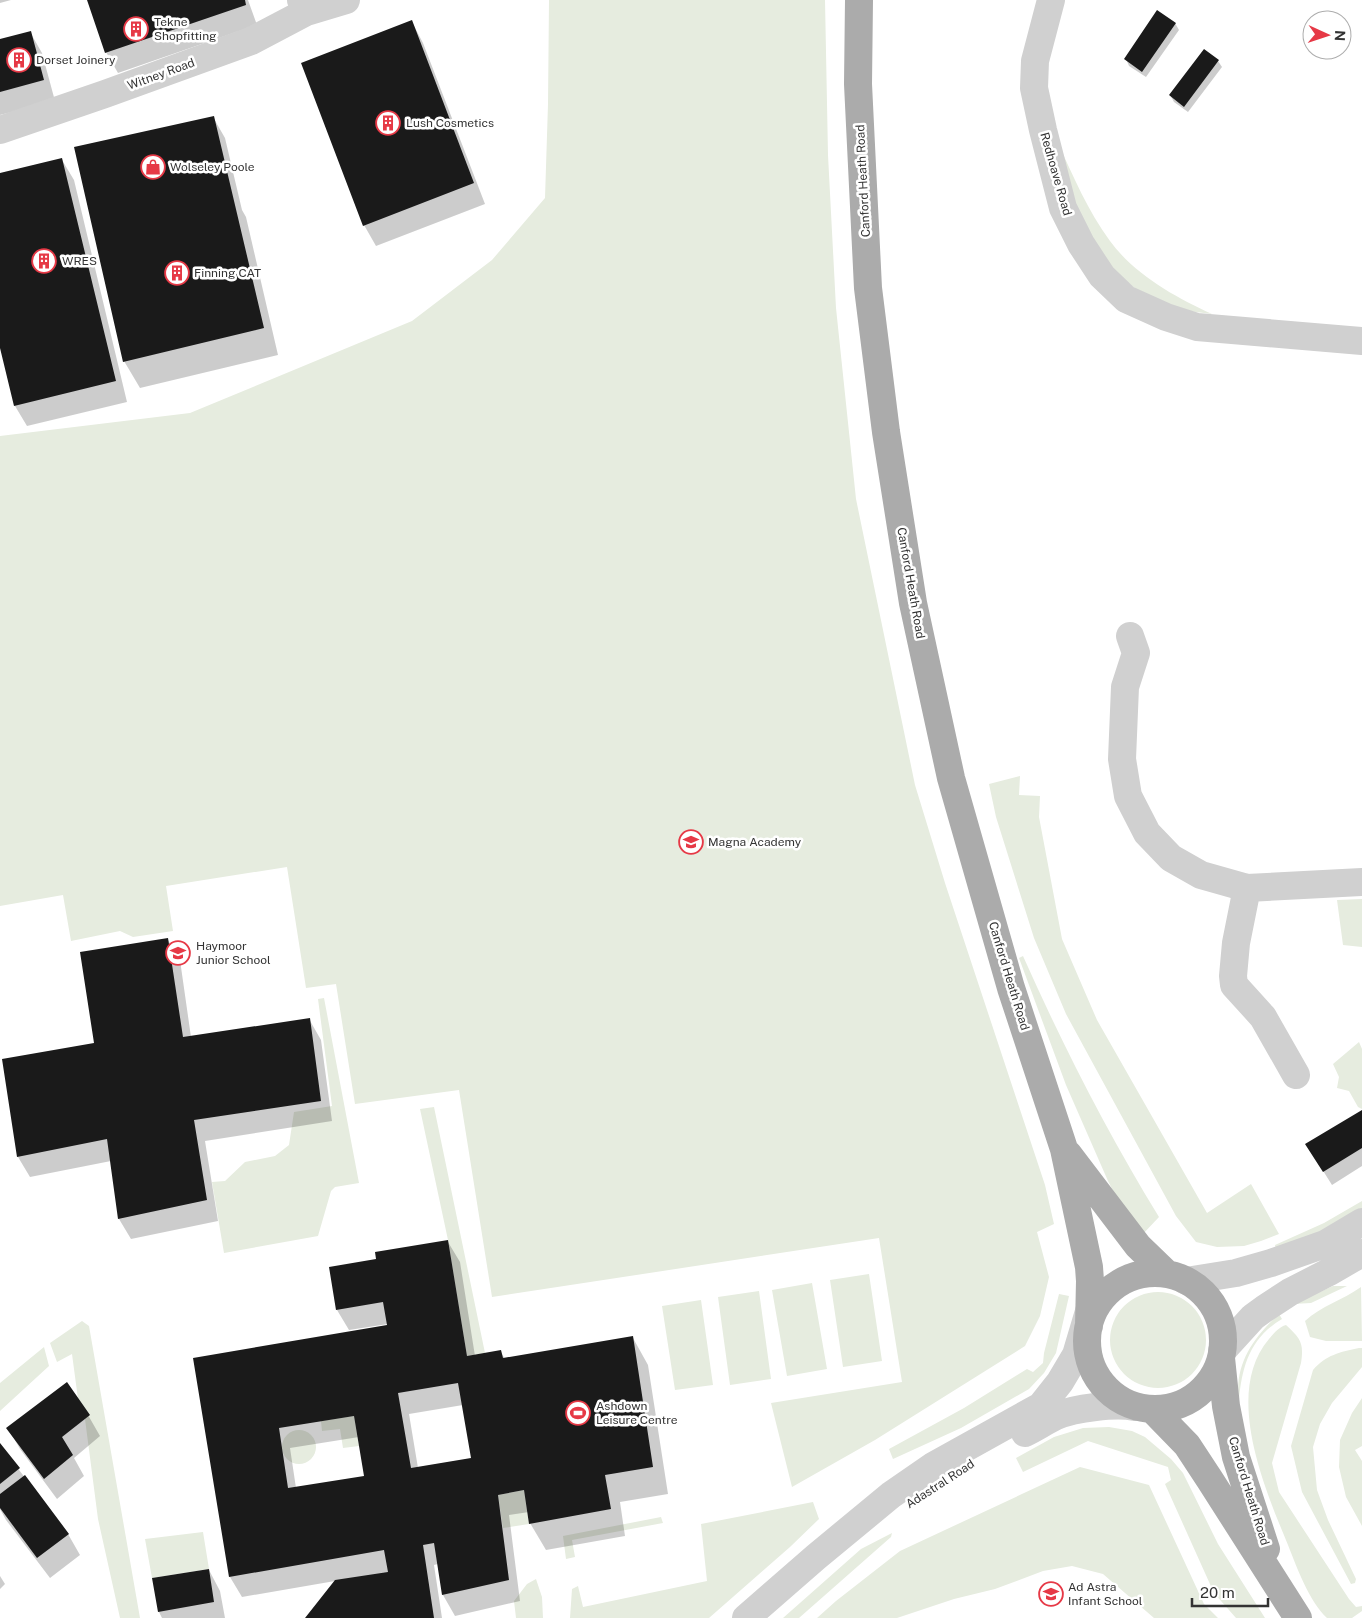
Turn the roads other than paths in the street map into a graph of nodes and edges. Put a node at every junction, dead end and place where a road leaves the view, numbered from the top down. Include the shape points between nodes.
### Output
1 (346, 0) edge
2 (859, 0) edge
3 (1051, 0) edge
4 (303, 6) edge
5 (0, 130) edge
6 (1362, 340) edge
7 (1130, 636) dead end
8 (1362, 882) edge
9 (1247, 888) junction
10 (1296, 1076) dead end
11 (1064, 1149) junction
12 (1362, 1222) edge
13 (1362, 1253) edge
14 (1176, 1277) junction
15 (1089, 1317) junction
16 (1222, 1355) junction
17 (1090, 1361) junction
18 (1041, 1406) junction
19 (1143, 1408) junction
20 (1281, 1593) junction
21 (746, 1618) edge
22 (773, 1618) edge
23 (1298, 1618) edge

1 - 4 street, Witney Road
2 - 11 main road, Canford Heath Road via 858,84 868,288 913,604 951,778 1011,988
3 - 6 street, Redhoave Road via 1035,62 1034,88 1063,208 1102,276 1126,299 1166,318 1197,327
4 - 5 street, Witney Road via 251,41
7 - 9 street via 1136,653 1125,687 1122,759 1128,796 1147,832 1171,858 1201,875
8 - 9 street
9 - 10 street via 1236,943 1234,985 1263,1017
11 - 14 main road, Canford Heath Road via 1138,1246
11 - 15 main road, Canford Heath Road via 1088,1267
12 - 14 street via 1324,1244 1271,1263 1236,1273
13 - 16 street via 1290,1292 1253,1317
14 - 15 main road via 1154,1273 1129,1278 1103,1298
14 - 16 main road via 1196,1287 1216,1310 1223,1333
15 - 17 main road via 1087,1344
15 - 18 street via 1076,1355
16 - 19 main road via 1217,1371 1196,1396 1172,1408
16 - 20 main road, Canford Heath Road via 1226,1406 1236,1458
17 - 18 street via 1070,1387
17 - 19 main road via 1105,1388 1116,1398
18 - 21 street via 933,1466 891,1495
19 - 20 main road, Canford Heath Road via 1187,1446
19 - 22 street, Adastral Road via 1124,1405 1097,1407 1058,1416 988,1453 900,1510 811,1581
20 - 23 main road, Canford Heath Road

